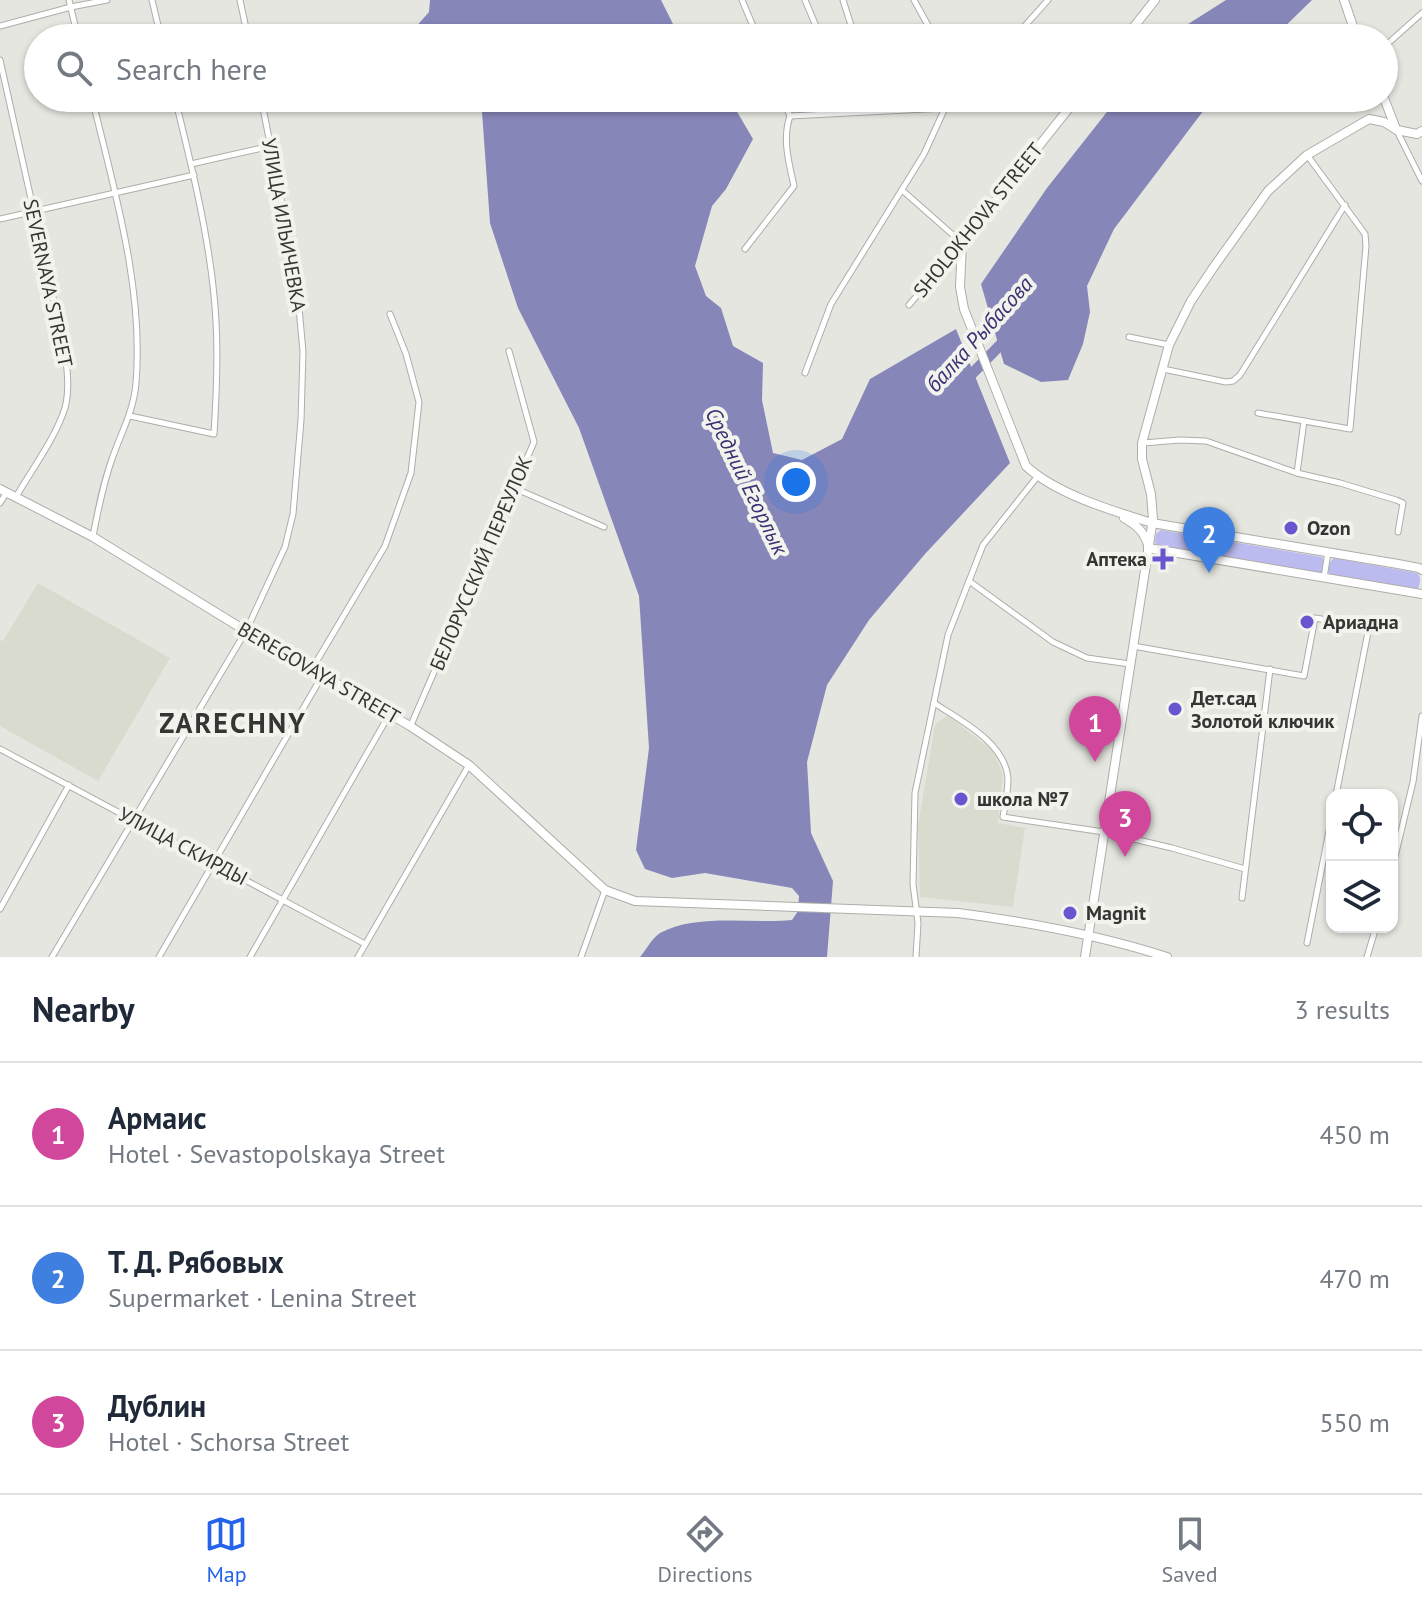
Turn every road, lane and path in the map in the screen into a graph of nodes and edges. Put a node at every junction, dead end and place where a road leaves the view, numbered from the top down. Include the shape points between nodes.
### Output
1 (107, 0) edge
2 (152, 0) edge
3 (240, 0) edge
4 (742, 0) edge
5 (805, 0) edge
6 (843, 0) edge
7 (914, 0) edge
8 (1048, 0) edge
9 (1155, 0) edge
10 (1344, 0) edge
11 (70, 4) edge
12 (1422, 13) edge
13 (75, 24) edge
14 (158, 24) edge
15 (245, 24) edge
16 (752, 24) edge
17 (815, 24) edge
18 (851, 24) edge
19 (927, 24) edge
20 (1027, 24) edge
21 (1136, 24) edge
22 (1352, 24) edge
23 (0, 26) edge
24 (1398, 34) edge
25 (0, 60) edge
26 (95, 112) edge
27 (178, 112) edge
28 (264, 112) edge
29 (788, 112) edge
30 (857, 112) edge
31 (943, 112) edge
32 (1066, 112) edge
33 (1390, 112) edge
34 (790, 116) junction
35 (1397, 130) junction
36 (1422, 131) edge
37 (271, 146) junction
38 (1307, 155) junction
39 (191, 164) junction
40 (194, 175) junction
41 (1422, 181) edge
42 (902, 190) junction
43 (115, 193) junction
44 (1345, 205) junction
45 (34, 212) junction
46 (0, 219) edge
47 (962, 243) junction
48 (745, 249) dead end
49 (909, 305) dead end
50 (390, 314) dead end
51 (1129, 337) dead end
52 (1169, 345) junction
53 (509, 351) dead end
54 (1162, 369) junction
55 (805, 373) dead end
56 (1258, 413) dead end
57 (130, 416) junction
58 (1304, 421) junction
59 (1142, 443) junction
60 (1297, 473) junction
61 (1037, 477) junction
62 (514, 488) junction
63 (7, 493) edge
64 (0, 503) edge
65 (1113, 511) junction
66 (1152, 523) junction
67 (604, 527) dead end
68 (1398, 532) dead end
69 (93, 537) junction
70 (1148, 548) junction
71 (1328, 552) junction
72 (1422, 570) edge
73 (1324, 579) junction
74 (969, 581) junction
75 (1422, 593) edge
76 (246, 631) junction
77 (1133, 646) junction
78 (1130, 664) junction
79 (312, 669) junction
80 (1270, 669) junction
81 (322, 675) junction
82 (934, 703) junction
83 (390, 714) junction
84 (1422, 716) edge
85 (410, 726) junction
86 (0, 749) edge
87 (469, 765) junction
88 (69, 785) junction
89 (1337, 789) edge
90 (133, 819) junction
91 (1104, 832) junction
92 (1326, 846) edge
93 (1394, 861) edge
94 (214, 862) junction
95 (1245, 869) junction
96 (605, 890) junction
97 (1242, 898) dead end
98 (283, 900) junction
99 (0, 909) edge
100 (917, 911) junction
101 (1374, 933) edge
102 (1088, 935) junction
103 (1307, 943) dead end
104 (365, 944) junction
105 (52, 957) edge
106 (159, 957) edge
107 (250, 957) edge
108 (358, 957) edge
109 (581, 957) edge
110 (916, 957) edge
111 (1085, 957) edge
112 (1167, 957) edge
113 (1367, 957) edge

1 - 11 street
2 - 14 street
3 - 15 street
4 - 16 street
5 - 17 street
6 - 18 street
7 - 19 street
8 - 20 street
9 - 21 main road
10 - 22 main road
11 - 13 street
11 - 23 street
12 - 24 street
25 - 45 street, SEVERNAYA STREET
26 - 43 street
27 - 39 street
28 - 37 street, УЛИЦА ИЛЬИЧЕВКА
29 - 34 street
30 - 34 street
31 - 42 street
32 - 47 main road, SHOLOKHOVA STREET
33 - 35 main road
34 - 48 street via 785,129 794,186
35 - 36 main road
35 - 38 main road via 1369,119
35 - 41 street
37 - 39 street
37 - 76 street, УЛИЦА ИЛЬИЧЕВКА via 296,275 303,352 301,420 285,547
38 - 44 street
38 - 52 main road via 1268,191 1238,232 1191,301
39 - 40 street
40 - 43 street
40 - 57 street via 214,287 214,434
42 - 47 street
42 - 55 street via 831,304
43 - 45 street
43 - 57 street via 134,300 136,384
44 - 54 street via 1240,375 1226,382
44 - 58 street via 1365,234 1366,246 1350,429
45 - 46 street
45 - 63 street, SEVERNAYA STREET via 68,384 65,408 52,437
47 - 49 street, SHOLOKHOVA STREET
47 - 61 main road via 964,309 1026,466
50 - 79 street via 419,402 411,473 385,546
51 - 52 street
52 - 54 main road
53 - 62 street, БЕЛОРУССКИЙ ПЕРЕУЛОК via 534,442
54 - 59 main road
56 - 58 street
57 - 69 street via 102,489
58 - 60 street
59 - 60 street via 1206,441
59 - 66 main road
60 - 68 street via 1403,503
61 - 65 main road
61 - 74 street via 983,545
62 - 67 street
62 - 85 street, БЕЛОРУССКИЙ ПЕРЕУЛОК
63 - 64 street, SEVERNAYA STREET
63 - 69 main road, BEREGOVAYA STREET
65 - 66 main road
65 - 70 main road via 1135,524
66 - 70 main road
66 - 71 main road
69 - 76 main road, BEREGOVAYA STREET
70 - 73 main road
70 - 77 main road
71 - 72 main road
71 - 73 street
73 - 75 main road
74 - 78 street via 1053,642 1087,658
74 - 82 street via 948,635
76 - 79 main road, BEREGOVAYA STREET
76 - 90 street, УЛИЦА ИЛЬИЧЕВКА
77 - 78 main road
77 - 80 street
78 - 91 main road
79 - 81 main road, BEREGOVAYA STREET
80 - 89 street via 1304,676 1315,618 1369,627
80 - 95 street
81 - 83 main road, BEREGOVAYA STREET
81 - 94 street
82 - 91 street via 989,741 1004,762 1008,778 1003,817
82 - 100 street via 915,793
83 - 85 main road, BEREGOVAYA STREET
83 - 98 street
84 - 93 street
85 - 87 main road, BEREGOVAYA STREET
86 - 88 street, УЛИЦА СКИРДЫ
87 - 96 main road, BEREGOVAYA STREET
87 - 104 street
88 - 90 street, УЛИЦА СКИРДЫ
88 - 99 street
90 - 94 street, УЛИЦА СКИРДЫ
90 - 105 street, УЛИЦА ИЛЬИЧЕВКА
91 - 95 street
91 - 102 main road
92 - 103 street
94 - 98 street, УЛИЦА СКИРДЫ
94 - 106 street
95 - 97 street
96 - 100 main road via 635,901
96 - 109 street
98 - 104 street, УЛИЦА СКИРДЫ
98 - 107 street
100 - 102 main road via 994,917
100 - 110 street
101 - 113 street
102 - 111 main road
102 - 112 main road
104 - 108 street

